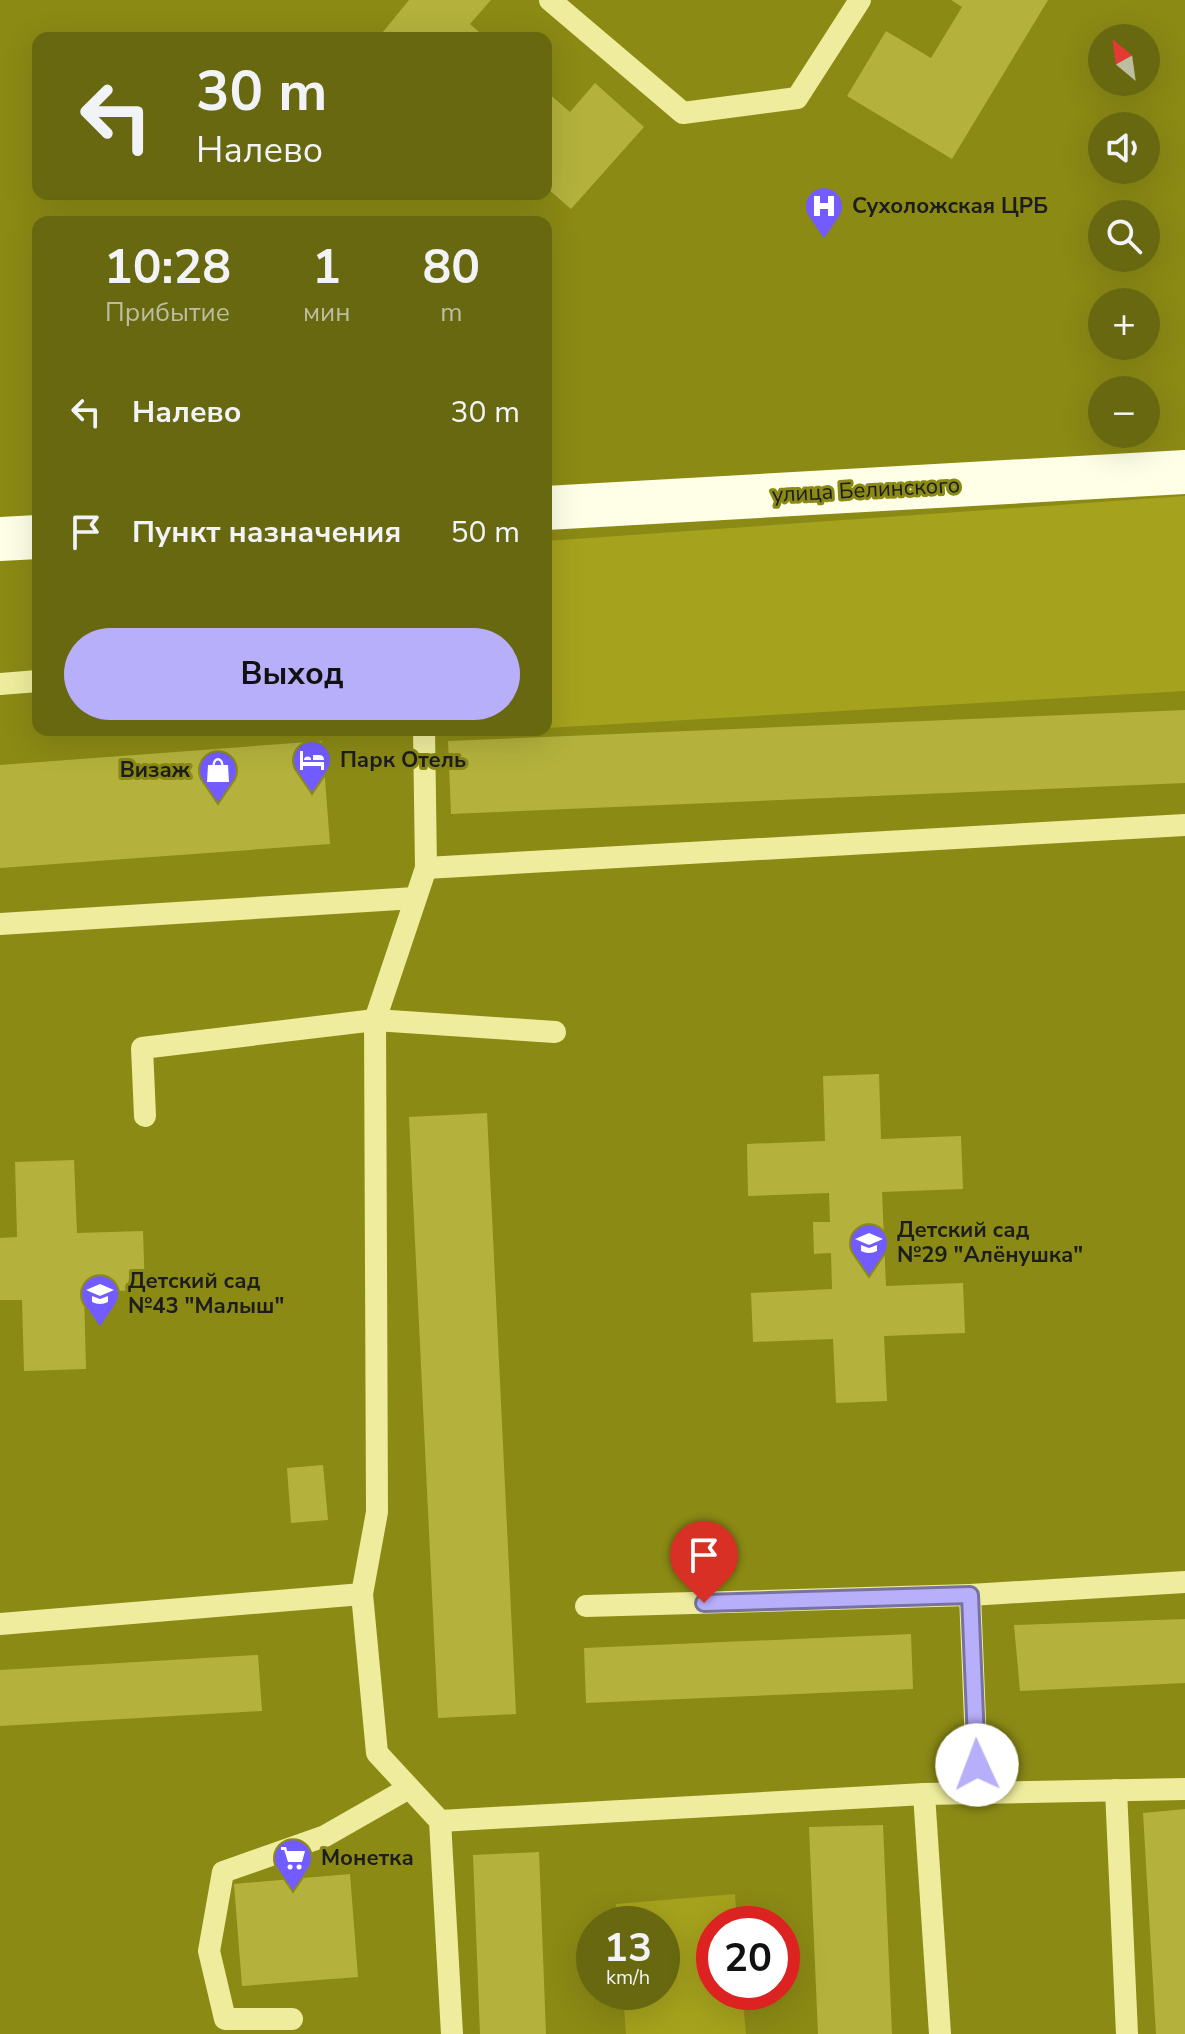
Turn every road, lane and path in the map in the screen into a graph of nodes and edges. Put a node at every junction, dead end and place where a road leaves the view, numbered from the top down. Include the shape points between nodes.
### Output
1 (550, 0) edge
2 (860, 0) edge
3 (1185, 472) edge
4 (552, 508) edge
5 (32, 537) edge
6 (0, 539) edge
7 (32, 681) edge
8 (0, 684) edge
9 (424, 736) edge
10 (1185, 825) edge
11 (426, 868) junction
12 (415, 898) junction
13 (0, 924) edge
14 (375, 1020) junction
15 (555, 1032) dead end
16 (145, 1116) dead end
17 (1185, 1582) edge
18 (362, 1594) junction
19 (970, 1595) junction
20 (586, 1606) dead end
21 (0, 1624) edge
22 (409, 1788) junction
23 (1185, 1789) edge
24 (1116, 1790) junction
25 (924, 1794) junction
26 (978, 1794) junction
27 (440, 1821) junction
28 (292, 2019) dead end
29 (452, 2034) edge
30 (940, 2034) edge
31 (1127, 2034) edge

1 - 2 lane via 683,113 797,98
3 - 4 main road, улица Белинского
5 - 6 main road
7 - 8 lane
9 - 11 lane
10 - 11 lane
11 - 12 lane
12 - 13 lane
12 - 14 lane
14 - 15 lane
14 - 16 lane via 142,1048
14 - 18 lane via 377,1512
17 - 19 lane
18 - 21 lane
18 - 22 lane via 377,1753
19 - 20 lane
19 - 26 lane
22 - 27 lane
22 - 28 lane via 325,1836 223,1872 209,1951 225,2019
23 - 24 lane
24 - 26 lane
24 - 31 lane
25 - 26 lane
25 - 27 lane
25 - 30 lane
27 - 29 lane

